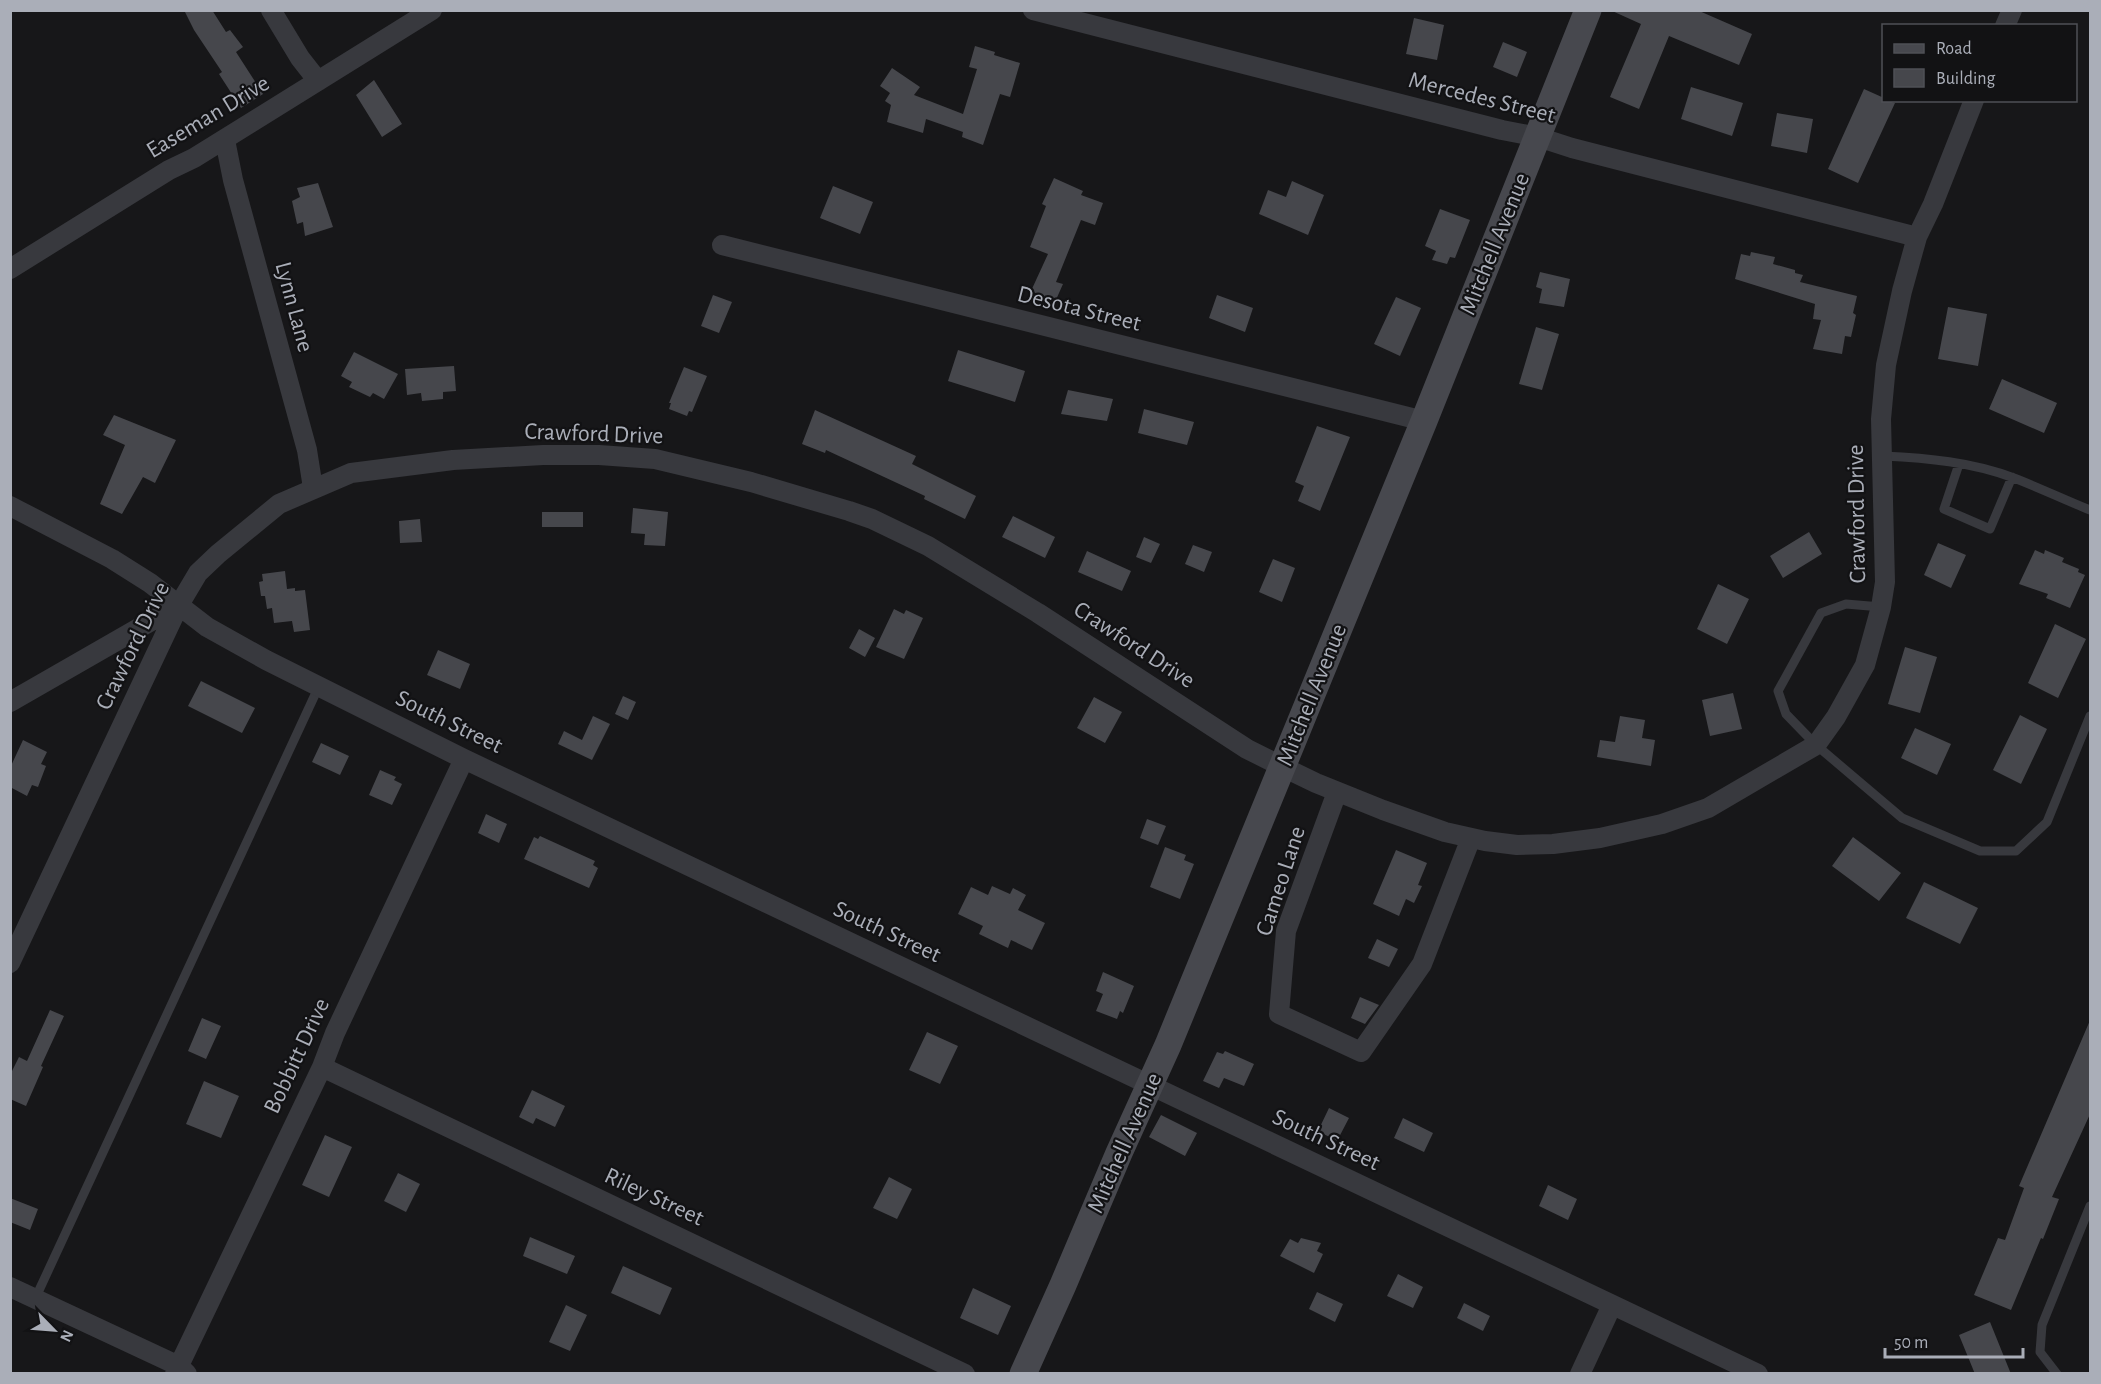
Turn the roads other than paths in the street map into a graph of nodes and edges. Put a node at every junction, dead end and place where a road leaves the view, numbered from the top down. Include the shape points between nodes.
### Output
1 (270, 10) edge
2 (432, 10) edge
3 (1033, 10) edge
4 (1588, 10) edge
5 (2012, 10) edge
6 (1106, 19) edge
7 (2006, 24) edge
8 (318, 81) junction
9 (1973, 102) edge
10 (1538, 137) junction
11 (225, 140) junction
12 (1917, 237) junction
13 (722, 245) dead end
14 (10, 269) edge
15 (1424, 421) junction
16 (1882, 456) junction
17 (1959, 464) junction
18 (2012, 477) junction
19 (313, 488) junction
20 (10, 506) edge
21 (2091, 510) edge
22 (179, 605) junction
23 (1881, 607) junction
24 (319, 686) junction
25 (10, 702) edge
26 (2091, 716) edge
27 (1816, 745) junction
28 (464, 759) junction
29 (1282, 767) junction
30 (1337, 792) junction
31 (1471, 838) junction
32 (10, 963) edge
33 (322, 1067) junction
34 (1151, 1085) junction
35 (2091, 1206) edge
36 (10, 1287) edge
37 (35, 1299) junction
38 (1612, 1305) junction
39 (180, 1371) edge
40 (965, 1374) edge
41 (1023, 1374) edge
42 (1580, 1374) edge
43 (1758, 1374) edge
44 (2057, 1374) edge

1 - 8 street
2 - 8 street, Easeman Drive
3 - 6 street, Mercedes Street
4 - 10 street, Mitchell Avenue
5 - 7 street
6 - 10 street, Mercedes Street
8 - 11 street, Easeman Drive
9 - 12 street, Crawford Drive
10 - 12 street, Mercedes Street
10 - 15 street, Mitchell Avenue
11 - 14 street, Easeman Drive via 169,170
11 - 19 street, Lynn Lane via 307,450
12 - 16 street, Crawford Drive via 1886,365
13 - 15 street, Desota Street
15 - 29 street, Mitchell Avenue
16 - 17 lane
16 - 23 street, Crawford Drive via 1886,561
17 - 18 lane
17 - 18 lane via 1944,509 1990,529
18 - 21 lane
19 - 22 street, Crawford Drive via 279,504 218,554 198,573
19 - 29 street, Crawford Drive via 351,472 543,455 655,459 751,482 849,511 928,546 1247,749
20 - 22 street, South Street via 112,559
22 - 24 street, South Street via 207,627
22 - 25 street
22 - 32 street, Crawford Drive
23 - 27 street, Crawford Drive via 1865,665
23 - 27 lane via 1846,604 1821,613 1778,691 1786,714
24 - 28 street, South Street
24 - 37 lane
26 - 27 lane via 2047,822 2016,851 1980,851 1902,818
27 - 31 street, Crawford Drive via 1708,808 1662,824 1553,844 1517,845
28 - 33 street, Bobbitt Drive
28 - 34 street, South Street
29 - 30 street, Crawford Drive
29 - 34 street, Mitchell Avenue
30 - 31 street, Crawford Drive
30 - 31 street, Cameo Lane via 1286,931 1279,1014 1361,1052 1422,964
33 - 39 street, Bobbitt Drive
33 - 40 street, Riley Street
34 - 38 street, South Street
34 - 41 street, Mitchell Avenue
35 - 44 lane via 2042,1325 2040,1352
36 - 37 street
37 - 39 street
38 - 42 street
38 - 43 street, South Street

